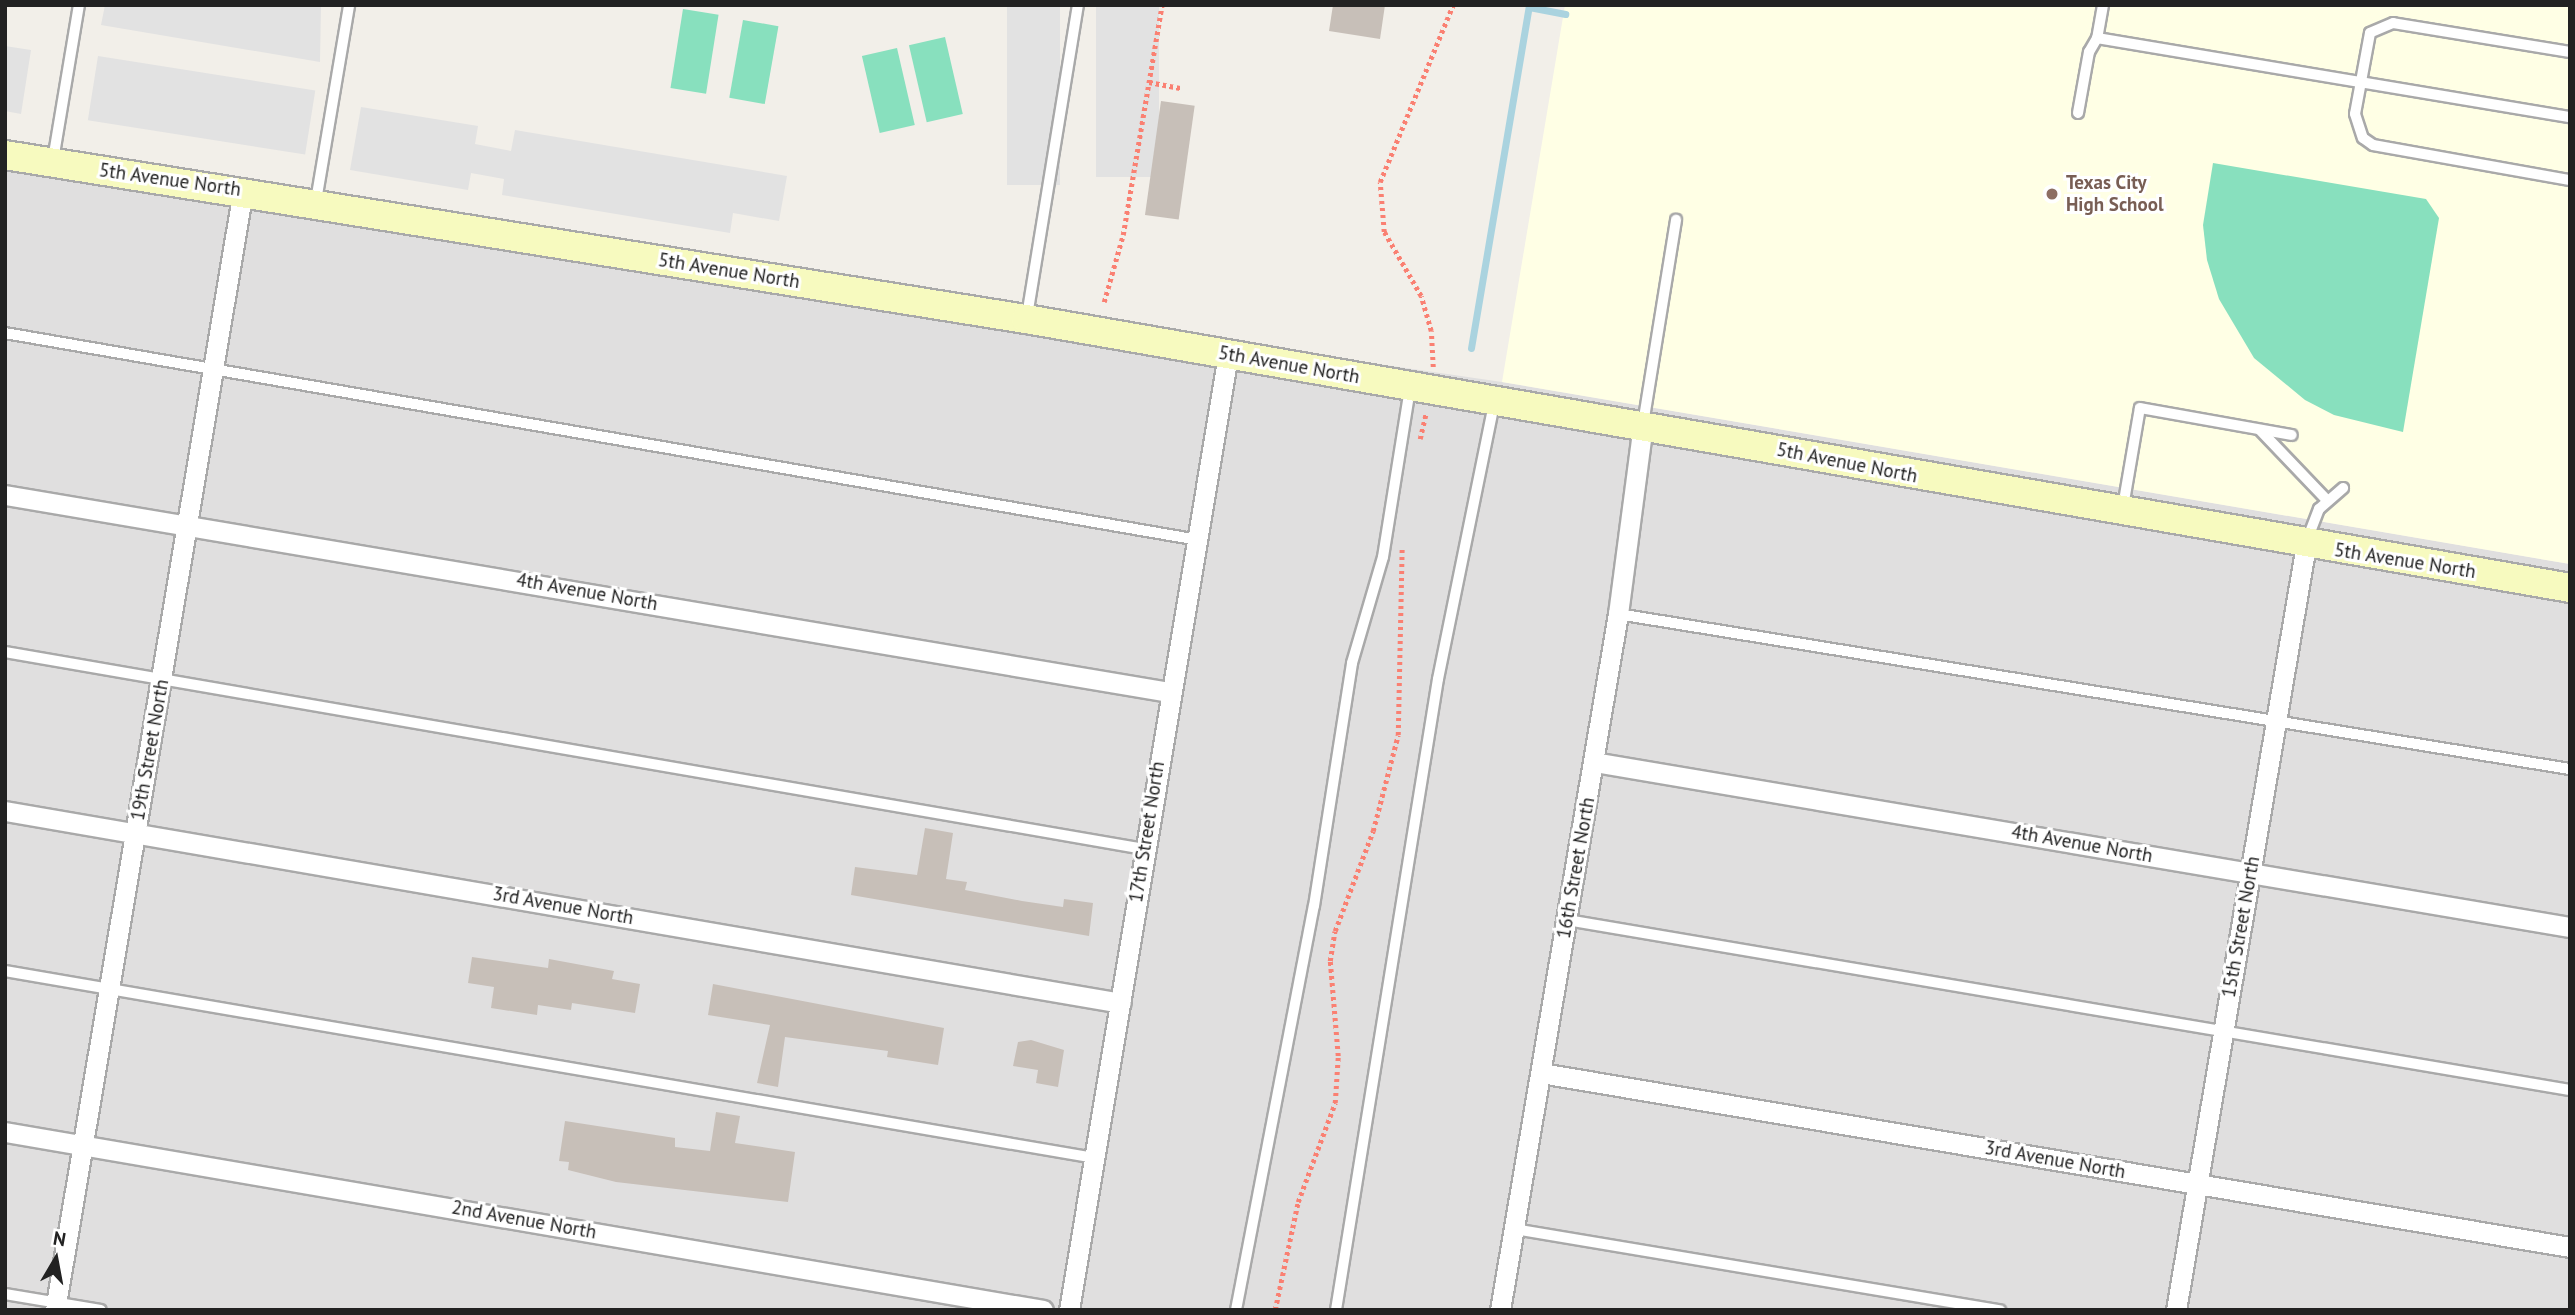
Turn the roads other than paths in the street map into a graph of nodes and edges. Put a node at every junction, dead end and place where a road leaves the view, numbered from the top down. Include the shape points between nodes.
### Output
1 (79, 5) edge
2 (349, 5) edge
3 (1078, 5) edge
4 (2103, 5) edge
5 (2097, 38) junction
6 (2570, 52) edge
7 (2360, 82) junction
8 (2078, 113) dead end
9 (2570, 117) edge
10 (5, 155) edge
11 (52, 163) junction
12 (2570, 180) edge
13 (243, 190) junction
14 (316, 201) junction
15 (1676, 220) dead end
16 (1026, 319) junction
17 (5, 333) edge
18 (1228, 355) junction
19 (215, 368) junction
20 (1421, 387) junction
21 (1495, 400) junction
22 (1643, 425) junction
23 (2260, 429) junction
24 (2292, 435) dead end
25 (2343, 488) dead end
26 (5, 495) edge
27 (2326, 499) junction
28 (2122, 514) junction
29 (189, 523) junction
30 (1198, 540) junction
31 (2306, 545) junction
32 (2570, 588) edge
33 (1618, 614) junction
34 (5, 652) edge
35 (163, 679) junction
36 (1167, 692) junction
37 (2276, 721) junction
38 (1594, 762) junction
39 (2570, 769) edge
40 (5, 811) edge
41 (136, 832) junction
42 (1144, 849) junction
43 (2250, 872) junction
44 (1567, 920) junction
45 (2570, 927) edge
46 (5, 971) edge
47 (109, 989) junction
48 (1121, 1003) junction
49 (2224, 1029) junction
50 (1541, 1073) junction
51 (2570, 1090) edge
52 (5, 1132) edge
53 (83, 1144) junction
54 (1094, 1158) junction
55 (2198, 1184) junction
56 (1514, 1228) junction
57 (2570, 1247) edge
58 (5, 1294) edge
59 (56, 1306) edge
60 (101, 1310) edge
61 (1043, 1310) edge
62 (1069, 1310) edge
63 (1236, 1310) edge
64 (1336, 1310) edge
65 (1500, 1310) edge
66 (2000, 1310) edge
67 (2176, 1310) edge

1 - 11 lane
2 - 14 lane
3 - 16 lane
4 - 5 lane
5 - 7 lane
5 - 8 lane
6 - 7 lane via 2393,23 2370,33
7 - 9 lane
7 - 12 lane via 2358,130 2374,145
10 - 11 street, 5th Avenue North
11 - 13 street, 5th Avenue North
13 - 14 street, 5th Avenue North
13 - 19 street, 19th Street North
14 - 16 street, 5th Avenue North
15 - 22 lane
16 - 18 street, 5th Avenue North
17 - 19 lane
18 - 20 street, 5th Avenue North
18 - 30 street, 17th Street North
19 - 29 street, 19th Street North
19 - 30 lane
20 - 21 street, 5th Avenue North
20 - 63 lane via 1383,557 1352,663 1314,906
21 - 22 street, 5th Avenue North
21 - 64 lane via 1440,666
22 - 28 street, 5th Avenue North
22 - 33 street, 16th Street North
23 - 24 lane
23 - 27 lane
23 - 28 lane via 2140,408
25 - 27 lane
26 - 29 street, 4th Avenue North
27 - 31 lane
28 - 31 street, 5th Avenue North
29 - 35 street, 19th Street North
29 - 36 street, 4th Avenue North
30 - 36 street, 17th Street North
31 - 32 street, 5th Avenue North
31 - 37 street, 15th Street North
33 - 37 lane
33 - 38 street, 16th Street North
34 - 35 lane
35 - 41 street, 19th Street North
35 - 42 lane
36 - 42 street, 17th Street North
37 - 39 lane
37 - 43 street, 15th Street North
38 - 43 street, 4th Avenue North
38 - 44 street, 16th Street North
40 - 41 street, 3rd Avenue North
41 - 47 street, 19th Street North
41 - 48 street, 3rd Avenue North
42 - 48 street, 17th Street North
43 - 45 street, 4th Avenue North
43 - 49 street, 15th Street North
44 - 49 lane
44 - 50 street, 16th Street North
46 - 47 lane
47 - 53 street, 19th Street North
47 - 54 lane
48 - 54 street, 17th Street North
49 - 51 lane
49 - 55 street, 15th Street North
50 - 55 street, 3rd Avenue North
50 - 56 street, 16th Street North
52 - 53 street, 2nd Avenue North
53 - 59 street, 19th Street North
53 - 61 street, 2nd Avenue North
54 - 62 street, 17th Street North
55 - 57 street, 3rd Avenue North
55 - 67 street, 15th Street North
56 - 65 street, 16th Street North
56 - 66 lane
58 - 59 lane
59 - 60 lane

